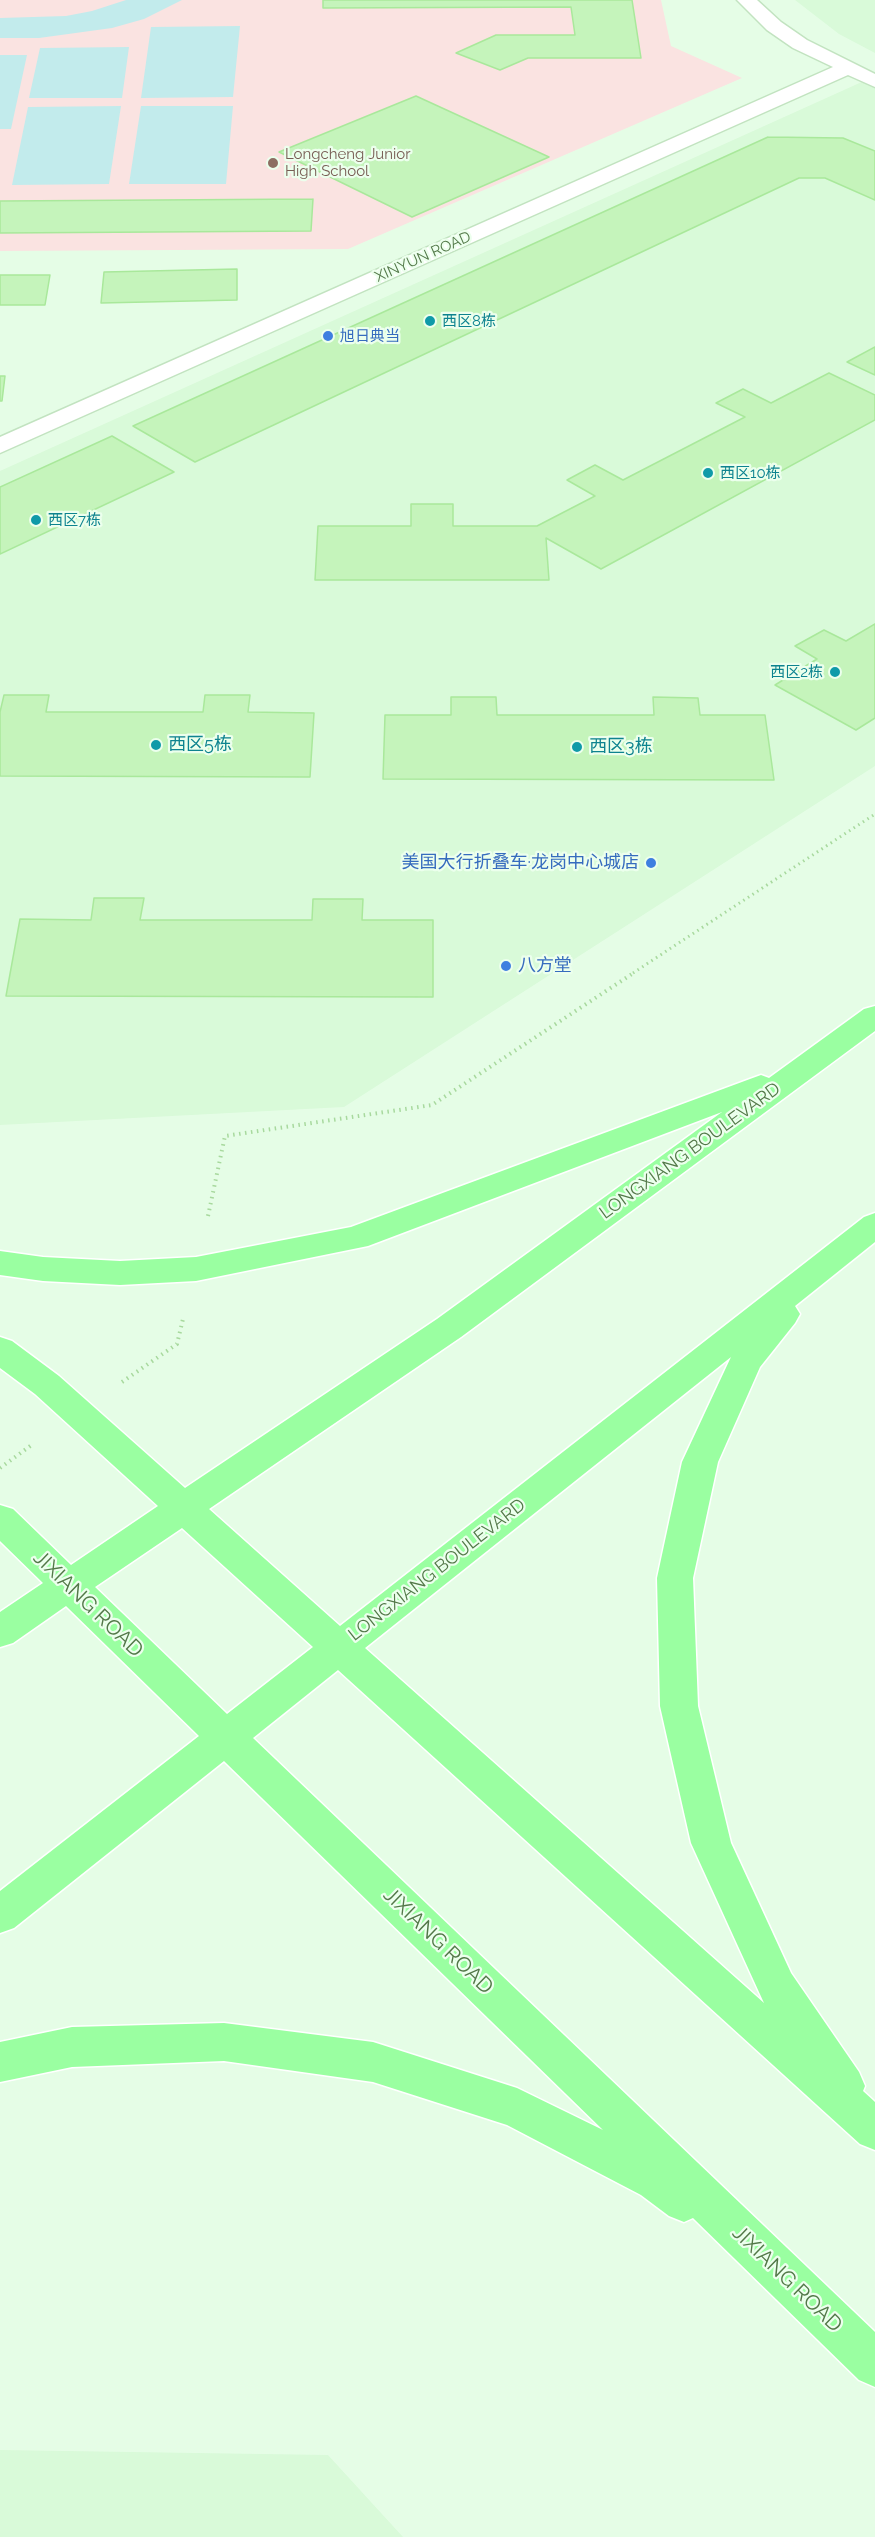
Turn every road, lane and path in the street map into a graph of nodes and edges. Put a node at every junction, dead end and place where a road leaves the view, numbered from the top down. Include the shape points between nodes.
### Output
1 (746, 0) edge
2 (845, 69) junction
3 (875, 81) edge
4 (0, 446) edge
5 (875, 814) edge
6 (875, 1016) edge
7 (799, 1071) junction
8 (875, 1225) edge
9 (0, 1263) edge
10 (196, 1269) junction
11 (812, 1274) junction
12 (0, 1350) edge
13 (78, 1413) junction
14 (0, 1468) edge
15 (183, 1508) junction
16 (0, 1519) edge
17 (69, 1585) junction
18 (0, 1632) edge
19 (338, 1648) junction
20 (226, 1737) junction
21 (0, 1915) edge
22 (0, 2062) edge
23 (874, 2130) edge
24 (786, 2278) junction
25 (875, 2364) edge

1 - 2 street via 774,26
2 - 3 street
2 - 4 street, XINYUN ROAD
5 - 10 path via 432,1105 225,1136
6 - 7 main road, LONGXIANG BOULEVARD
7 - 10 main road via 356,1238
7 - 15 main road, LONGXIANG BOULEVARD via 449,1328
8 - 11 main road, LONGXIANG BOULEVARD
9 - 10 main road via 120,1273
10 - 13 path via 177,1344
11 - 19 main road, LONGXIANG BOULEVARD
11 - 23 main road via 746,1361 700,1462 675,1578 679,1706 711,1843 776,1986
12 - 13 main road
13 - 14 path
13 - 15 main road
15 - 17 main road, LONGXIANG BOULEVARD
15 - 19 main road
16 - 17 main road, JIXIANG ROAD
17 - 18 main road, LONGXIANG BOULEVARD
17 - 20 main road, JIXIANG ROAD
19 - 20 main road, LONGXIANG BOULEVARD
19 - 23 main road
20 - 21 main road, LONGXIANG BOULEVARD
20 - 24 main road, JIXIANG ROAD
22 - 24 main road via 72,2047 224,2042 373,2062 517,2108 656,2180
24 - 25 main road, JIXIANG ROAD

